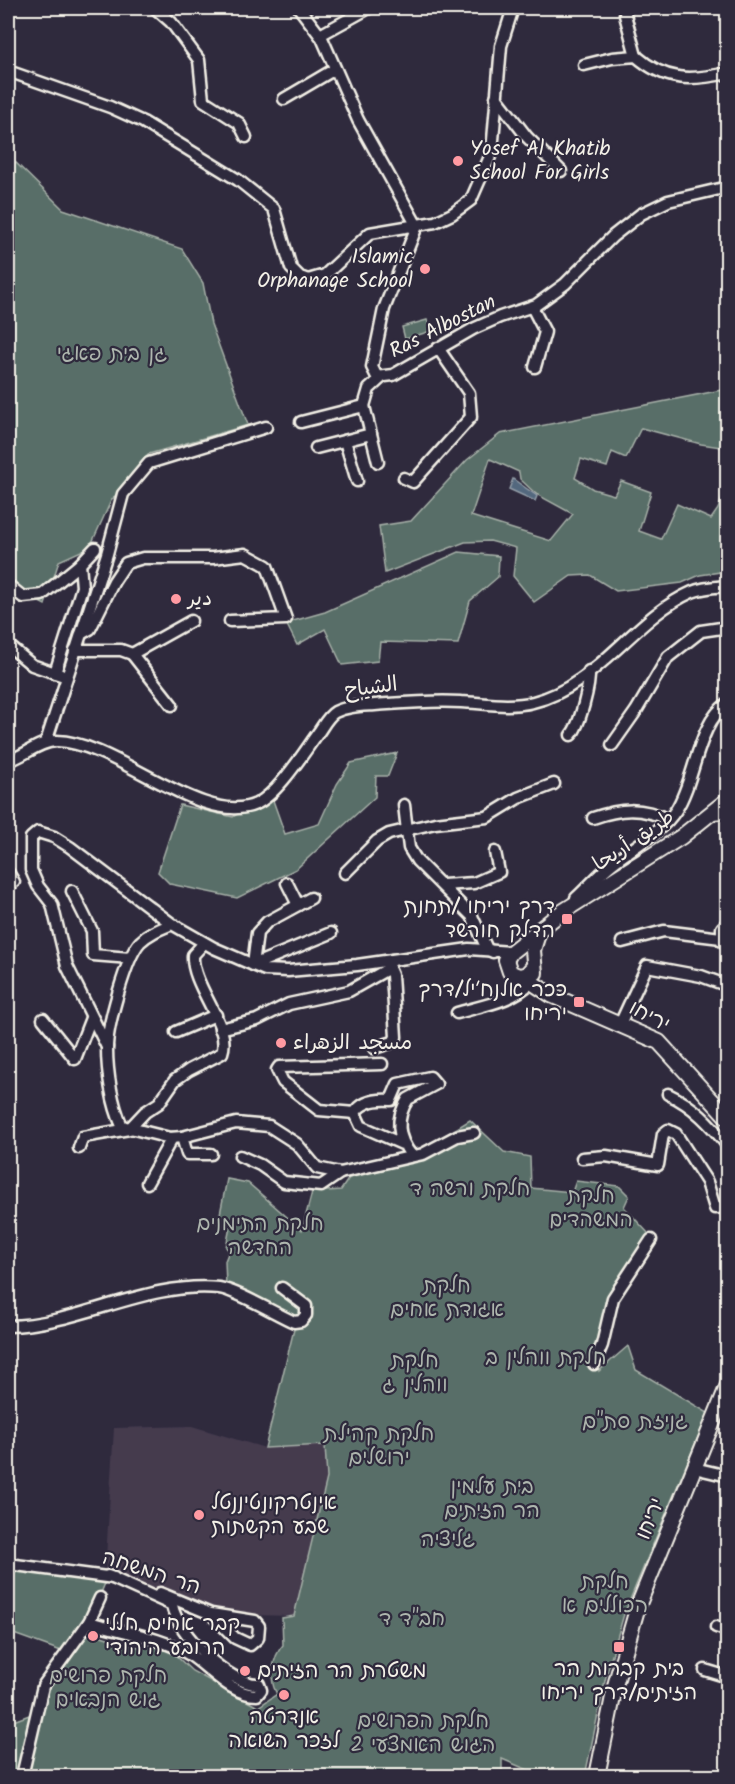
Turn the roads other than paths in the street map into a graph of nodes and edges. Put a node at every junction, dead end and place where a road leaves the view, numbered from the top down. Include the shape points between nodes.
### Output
1 (155, 8) edge
2 (299, 8) edge
3 (369, 8) edge
4 (513, 8) edge
5 (626, 8) edge
6 (320, 35) junction
7 (636, 56) junction
8 (584, 65) dead end
9 (335, 69) junction
10 (8, 71) edge
11 (728, 73) edge
12 (496, 97) junction
13 (284, 99) dead end
14 (246, 137) dead end
15 (561, 171) dead end
16 (728, 187) edge
17 (417, 226) junction
18 (532, 307) junction
19 (438, 348) junction
20 (535, 367) dead end
21 (381, 378) junction
22 (364, 406) junction
23 (301, 422) dead end
24 (266, 427) dead end
25 (370, 434) junction
26 (345, 441) junction
27 (316, 448) dead end
28 (378, 462) dead end
29 (404, 477) dead end
30 (357, 481) dead end
31 (95, 548) dead end
32 (80, 564) junction
33 (8, 585) edge
34 (728, 586) edge
35 (191, 621) dead end
36 (230, 621) dead end
37 (728, 627) edge
38 (81, 634) junction
39 (8, 645) edge
40 (75, 651) junction
41 (132, 654) junction
42 (589, 671) junction
43 (55, 673) junction
44 (67, 676) junction
45 (728, 703) edge
46 (172, 705) dead end
47 (571, 735) dead end
48 (46, 742) junction
49 (612, 745) dead end
50 (8, 761) edge
51 (554, 784) dead end
52 (404, 805) dead end
53 (727, 805) edge
54 (593, 818) dead end
55 (668, 820) junction
56 (406, 829) junction
57 (495, 852) dead end
58 (8, 872) edge
59 (345, 873) dead end
60 (287, 883) dead end
61 (8, 884) edge
62 (443, 885) junction
63 (72, 891) dead end
64 (311, 898) dead end
65 (298, 905) junction
66 (562, 912) junction
67 (728, 922) edge
68 (172, 924) junction
69 (542, 927) junction
70 (331, 933) dead end
71 (724, 941) edge
72 (204, 942) junction
73 (622, 942) dead end
74 (488, 950) junction
75 (512, 955) junction
76 (130, 958) junction
77 (533, 961) junction
78 (390, 964) junction
79 (254, 965) junction
80 (526, 979) junction
81 (728, 986) edge
82 (561, 1000) junction
83 (457, 1014) dead end
84 (216, 1015) junction
85 (91, 1018) junction
86 (43, 1019) dead end
87 (620, 1024) junction
88 (220, 1029) junction
89 (176, 1032) dead end
90 (107, 1047) junction
91 (374, 1048) dead end
92 (382, 1064) dead end
93 (668, 1094) dead end
94 (355, 1113) junction
95 (728, 1118) edge
96 (129, 1129) junction
97 (474, 1133) dead end
98 (177, 1137) junction
99 (402, 1144) junction
100 (728, 1146) edge
101 (79, 1148) dead end
102 (212, 1154) dead end
103 (240, 1156) dead end
104 (412, 1156) junction
105 (582, 1158) dead end
106 (339, 1173) junction
107 (147, 1183) dead end
108 (728, 1208) edge
109 (651, 1240) dead end
110 (282, 1288) dead end
111 (8, 1326) edge
112 (594, 1364) dead end
113 (728, 1386) edge
114 (694, 1468) junction
115 (728, 1476) edge
116 (8, 1564) edge
117 (108, 1576) junction
118 (100, 1598) dead end
119 (211, 1614) dead end
120 (89, 1622) junction
121 (716, 1627) dead end
122 (728, 1631) edge
123 (705, 1670) dead end
124 (728, 1677) edge
125 (22, 1776) edge
126 (597, 1776) edge

1 - 14 street via 171,22 199,60 203,100 239,123
2 - 6 street
3 - 6 street
4 - 12 street via 501,46
5 - 7 street
6 - 9 street
7 - 8 street
7 - 11 street via 653,71 695,80
9 - 13 street
9 - 17 street via 358,120
10 - 17 street via 143,122 238,180 274,209 291,268 300,277 308,280 326,275 375,230
12 - 15 street via 527,137
12 - 17 street via 492,152 471,200 453,214
16 - 18 street, Ras Albostan via 668,201 641,214 565,284
17 - 21 street, Ras Albostan via 384,309 372,367
18 - 19 street, Ras Albostan via 500,317
18 - 20 street via 545,332
19 - 21 street, Ras Albostan
19 - 29 street via 469,393 471,417 413,482
21 - 22 street via 369,389
22 - 23 street
22 - 25 street
24 - 38 street via 149,463 123,494
25 - 26 street
25 - 28 street
26 - 27 street
26 - 30 street
31 - 32 street
32 - 33 street via 42,595 23,597
32 - 43 street via 82,587
34 - 42 street, الشياح via 684,597 652,617
35 - 41 street
36 - 38 street via 286,619 267,566 245,554 143,558 126,563 90,628
37 - 49 street via 700,631 668,657
38 - 40 street
39 - 43 street via 32,665
40 - 41 street via 121,650
40 - 44 street
41 - 46 street
42 - 47 street via 590,682 579,723
42 - 48 street, الشياح via 558,693 533,703 426,701 346,707 332,713 286,777 264,797 257,803 233,809 193,799 86,748 67,742
43 - 44 street
44 - 48 street
45 - 55 street via 707,728 687,788
48 - 50 street
51 - 56 street via 518,798 487,817
52 - 56 street
53 - 66 main road, طريق أريحا
54 - 55 street via 629,809 656,813
55 - 66 street via 611,864
56 - 59 street via 377,841
56 - 62 street via 417,861
57 - 62 street via 499,872 474,883
58 - 61 street via 14,882
60 - 65 street
62 - 74 street via 472,916
63 - 76 street via 92,931 93,954
64 - 65 street
65 - 79 street via 267,922 256,933
66 - 69 main road
67 - 71 street via 722,928
68 - 72 street
68 - 76 street via 141,941
68 - 85 street via 70,847 54,837 35,834 31,870 52,904 61,947
69 - 75 main road
69 - 77 main road
70 - 79 street
71 - 73 street via 664,931
72 - 79 street
72 - 84 street via 192,962 201,991
74 - 75 street
74 - 78 street via 469,949
75 - 77 main road via 528,950
75 - 80 main road, יריחו via 510,972
76 - 90 street
77 - 80 main road
77 - 82 main road, יריחו via 543,985
78 - 79 street via 288,971 265,970
78 - 88 street via 349,991 289,1004 257,1020
78 - 91 street via 396,1037 393,1042
80 - 82 main road, יריחו
80 - 83 street via 523,991
81 - 87 street via 701,976 647,966
82 - 87 main road, יריחו
84 - 88 street
84 - 89 street
85 - 86 street via 75,1059
85 - 90 street
87 - 95 main road, יריחו via 659,1042
88 - 96 street via 222,1053 175,1080 159,1103
90 - 96 street via 116,1111 122,1126
92 - 94 street via 277,1070 284,1082 319,1110
93 - 100 street via 686,1102 708,1121
94 - 99 street via 362,1126
94 - 99 street via 359,1106 370,1102 391,1100 398,1083 430,1077 436,1084 408,1098 405,1104 400,1123
96 - 98 street
96 - 101 street via 83,1137
97 - 104 street via 457,1136
98 - 102 street via 187,1154
98 - 106 street via 236,1123 269,1126 297,1144 317,1168
98 - 107 street
99 - 104 street
103 - 106 street via 284,1182 321,1186
104 - 106 street
105 - 108 street via 606,1156 658,1165 663,1134 668,1130 676,1134 707,1182 715,1208
109 - 112 street via 613,1298
110 - 111 street via 306,1306 306,1316 301,1321 294,1322 221,1288 204,1288 162,1292 50,1322
113 - 114 main road, יריחו
114 - 115 street
114 - 126 main road, יריחו via 638,1606 616,1682
116 - 117 street, הר המשחה
117 - 119 street, הר המשחה
117 - 120 street via 172,1605 177,1621 223,1672 250,1685 259,1684 261,1690 257,1695 248,1695 190,1655 166,1644
118 - 120 street
120 - 125 street via 42,1686
121 - 122 street
123 - 124 street

